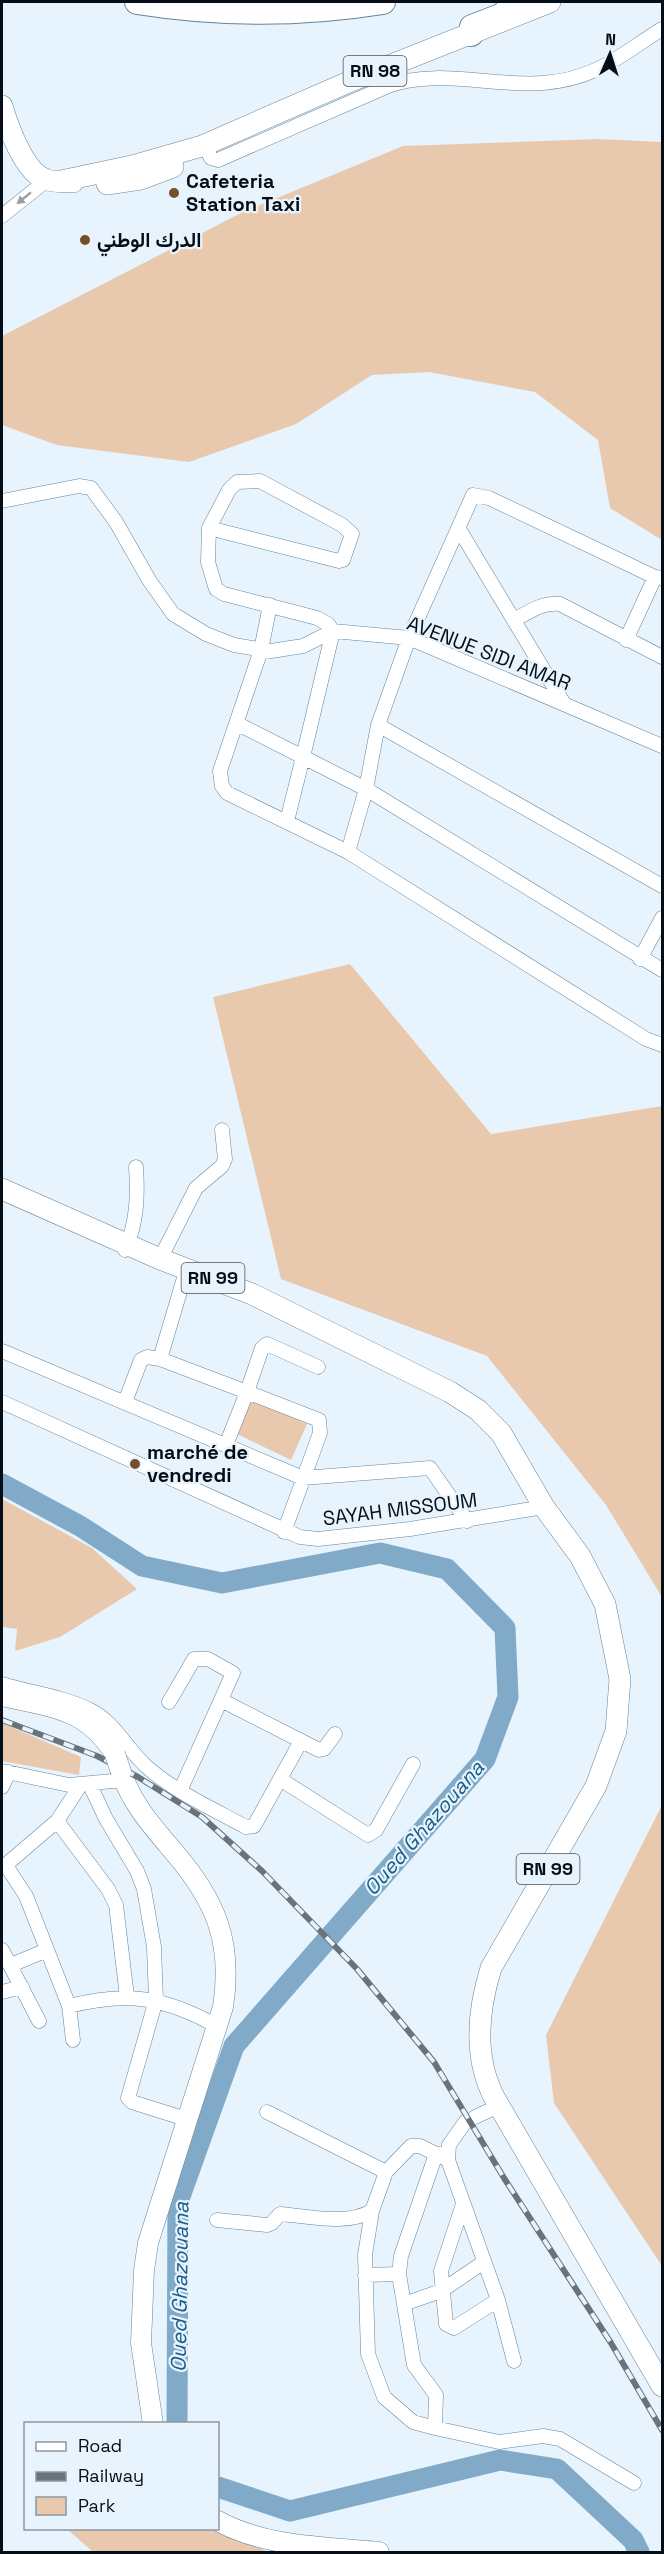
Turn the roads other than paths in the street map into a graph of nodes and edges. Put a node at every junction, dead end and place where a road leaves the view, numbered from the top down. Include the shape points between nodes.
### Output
1 (137, 2) edge
2 (383, 2) edge
3 (550, 2) edge
4 (518, 6) edge
5 (663, 29) edge
6 (471, 34) joint
7 (5, 125) edge
8 (204, 146) junction
9 (54, 181) junction
10 (2, 216) edge
11 (2, 501) edge
12 (209, 528) junction
13 (459, 529) junction
14 (659, 577) edge
15 (270, 605) junction
16 (514, 620) junction
17 (333, 632) junction
18 (409, 638) junction
19 (626, 640) junction
20 (261, 650) junction
21 (663, 657) edge
22 (563, 702) junction
23 (238, 724) junction
24 (378, 725) junction
25 (663, 746) edge
26 (303, 757) junction
27 (366, 789) junction
28 (287, 821) junction
29 (348, 852) junction
30 (663, 886) edge
31 (663, 918) edge
32 (640, 958) junction
33 (663, 970) edge
34 (663, 1046) edge
35 (222, 1130) dead end
36 (136, 1167) dead end
37 (3, 1194) edge
38 (126, 1248) junction
39 (160, 1259) junction
40 (186, 1273) junction
41 (2, 1351) edge
42 (160, 1359) junction
43 (318, 1367) dead end
44 (247, 1392) junction
45 (2, 1402) edge
46 (125, 1402) junction
47 (226, 1445) junction
48 (303, 1478) junction
49 (544, 1507) junction
50 (467, 1521) junction
51 (284, 1532) junction
52 (2, 1684) edge
53 (2, 1696) edge
54 (222, 1700) junction
55 (169, 1702) dead end
56 (335, 1734) dead end
57 (301, 1741) junction
58 (413, 1764) dead end
59 (120, 1769) junction
60 (5, 1772) edge
61 (280, 1779) junction
62 (2, 1787) edge
63 (92, 1787) junction
64 (180, 1791) junction
65 (57, 1821) junction
66 (4, 1866) edge
67 (2, 1950) edge
68 (47, 1950) junction
69 (11, 1965) junction
70 (22, 1987) junction
71 (2, 1992) edge
72 (127, 1997) junction
73 (156, 2000) junction
74 (69, 2006) junction
75 (39, 2021) dead end
76 (217, 2026) junction
77 (73, 2040) dead end
78 (499, 2106) junction
79 (267, 2112) dead end
80 (186, 2119) junction
81 (444, 2155) junction
82 (386, 2172) junction
83 (463, 2205) junction
84 (372, 2211) junction
85 (217, 2220) dead end
86 (484, 2262) junction
87 (399, 2274) junction
88 (365, 2275) junction
89 (441, 2291) junction
90 (498, 2300) junction
91 (404, 2304) junction
92 (514, 2361) dead end
93 (663, 2386) edge
94 (153, 2422) edge
95 (435, 2428) junction
96 (634, 2483) dead end
97 (219, 2522) edge
98 (379, 2553) edge

1 - 2 highway via 194,9 283,12
3 - 4 main road
4 - 6 highway via 472,27
5 - 8 street via 611,64 578,77 526,84 410,79 218,160 211,158
6 - 8 main road, RN 98 via 351,81
7 - 9 main road via 31,169
8 - 9 main road, RN 98 via 167,170 141,179 100,184
9 -> 10 street
11 - 20 street, AVENUE SIDI AMAR via 87,487 95,490 173,614 206,634
12 - 12 street via 229,490 237,482 248,480 260,481 352,534 339,561
12 - 15 street via 208,562 216,589
13 - 14 street via 468,502 479,494
13 - 16 street
13 - 18 street
14 - 19 street
15 - 17 street via 317,618
15 - 20 street
16 - 19 street via 540,606 560,604
16 - 22 street
17 - 18 street, AVENUE SIDI AMAR
17 - 20 street, AVENUE SIDI AMAR via 303,646
17 - 26 street
18 - 22 street, AVENUE SIDI AMAR
18 - 24 street
19 - 21 street
20 - 23 street
22 - 25 street, AVENUE SIDI AMAR
23 - 26 street
23 - 28 street via 220,771 222,786 237,798
24 - 27 street
24 - 30 street
26 - 27 street
26 - 28 street
27 - 29 street
27 - 32 street
28 - 29 street
29 - 34 street
31 - 32 street
32 - 33 street
35 - 39 street via 222,1166 196,1188
36 - 38 street via 138,1200
37 - 38 main road, RN 99
38 - 39 main road, RN 99
38 - 40 main road, RN 99
39 - 40 main road, RN 99
40 - 42 street
40 - 49 main road, RN 99 via 450,1392 478,1410 501,1433
41 - 46 street
42 - 44 street
42 - 46 street via 141,1360
43 - 44 street via 267,1344 262,1348
44 - 47 street
44 - 48 street via 319,1420 320,1433
45 - 51 street, SAYAH MISSOUM
46 - 47 street
47 - 48 street
48 - 50 street via 426,1467 434,1472
48 - 51 street
49 - 50 street, SAYAH MISSOUM
49 - 78 main road, RN 99 via 580,1556 605,1604 620,1679 618,1707 616,1731 596,1786 491,1968 482,1998 481,2058 488,2086
50 - 51 street, SAYAH MISSOUM via 318,1539
52 - 64 street via 92,1711 109,1724 148,1769
53 - 59 main road via 94,1725
54 - 55 street via 233,1673 202,1657 189,1663
54 - 57 street
54 - 64 street
56 - 57 street via 321,1750
57 - 61 street
58 - 61 street via 376,1830 368,1834
59 - 63 street
59 - 76 main road via 146,1821 211,1903 221,1927 227,1979
60 - 62 street
60 - 63 street
61 - 64 street via 252,1827
63 - 65 street
63 - 73 street via 144,1889 154,1947
65 - 66 street
65 - 72 street via 116,1905
66 - 68 street via 23,1889
67 - 69 street
68 - 69 street
68 - 74 street
69 - 70 street
70 - 71 street
70 - 75 street
72 - 73 street
72 - 74 street via 106,1997
73 - 76 street
73 - 80 street via 128,2098
74 - 77 street
76 - 80 main road
78 - 81 street via 458,2130
78 - 93 main road, RN 99
79 - 82 street
80 - 94 main road via 148,2243 144,2270 141,2343
81 - 82 street via 411,2146
81 - 83 street
81 - 87 street via 401,2256
82 - 84 street
83 - 86 street
83 - 89 street via 441,2271
84 - 85 street via 362,2216 333,2217 280,2214 267,2225
84 - 88 street
86 - 89 street
86 - 90 street
87 - 88 street
87 - 91 street
88 - 95 street via 368,2354 384,2397 413,2422
89 - 90 street via 450,2328
89 - 91 street
90 - 92 street
91 - 95 street via 414,2365 436,2396
95 - 96 street via 500,2442 551,2436
97 - 98 main road via 240,2533

